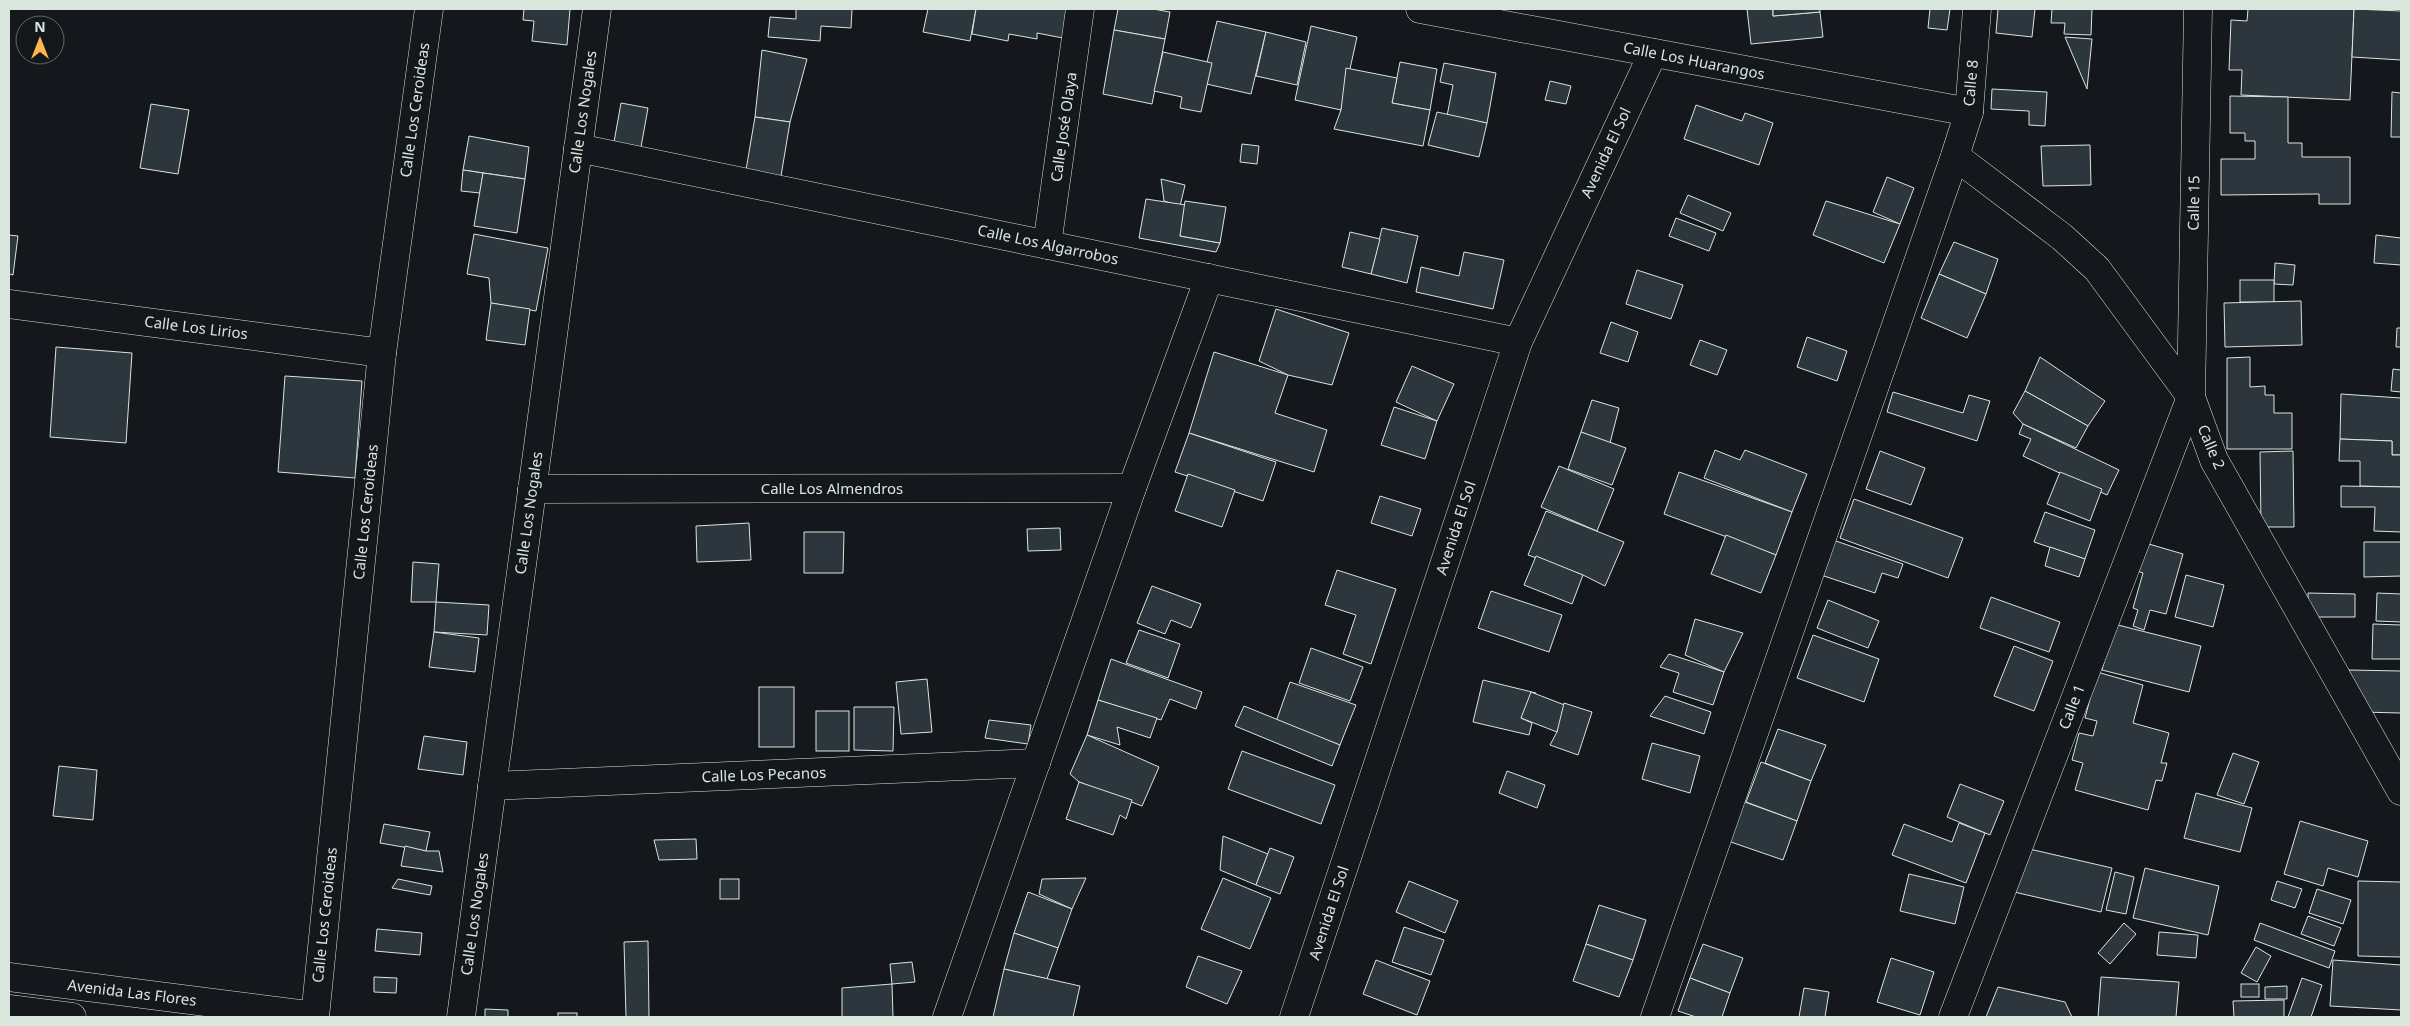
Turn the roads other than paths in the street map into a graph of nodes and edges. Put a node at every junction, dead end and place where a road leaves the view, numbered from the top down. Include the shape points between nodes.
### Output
1 (429, 9) edge
2 (597, 9) edge
3 (1080, 9) edge
4 (1420, 9) edge
5 (1977, 9) edge
6 (2198, 9) edge
7 (1653, 53) junction
8 (1969, 112) junction
9 (578, 148) junction
10 (1955, 156) junction
11 (1047, 244) junction
12 (1209, 278) junction
13 (9, 304) edge
14 (1518, 342) junction
15 (382, 353) junction
16 (2191, 397) junction
17 (1132, 488) junction
18 (532, 489) junction
19 (1036, 763) junction
20 (492, 786) junction
21 (2401, 791) edge
22 (9, 977) edge
23 (9, 1009) edge
24 (72, 1017) edge
25 (315, 1017) edge
26 (461, 1017) edge
27 (946, 1017) edge
28 (1294, 1017) edge
29 (1655, 1017) edge
30 (1953, 1017) edge

1 - 15 street, Calle Los Ceroideas
2 - 9 street, Calle Los Nogales
3 - 11 street, Calle José Olaya
4 - 7 street, Calle Los Huarangos
5 - 8 street, Calle 8
6 - 16 street, Calle 15
7 - 8 street, Calle Los Huarangos
7 - 14 street, Avenida El Sol
8 - 10 street, Calle 8
9 - 11 street, Calle Los Algarrobos
9 - 18 street, Calle Los Nogales
10 - 16 street, Calle 2 via 2062,237 2097,269
10 - 29 street, Calle 8
11 - 12 street, Calle Los Algarrobos
12 - 14 street, Calle Los Algarrobos
12 - 17 street
13 - 15 street, Calle Los Lirios
14 - 28 street, Avenida El Sol
15 - 25 street, Calle Los Ceroideas
16 - 21 street, Calle 2 via 2214,460
16 - 30 street, Calle 1
17 - 18 street, Calle Los Almendros
17 - 19 street
18 - 20 street, Calle Los Nogales
19 - 20 street, Calle Los Pecanos
19 - 27 street
20 - 26 street, Calle Los Nogales
22 - 25 street, Avenida Las Flores
23 - 24 street, Avenida Las Flores

